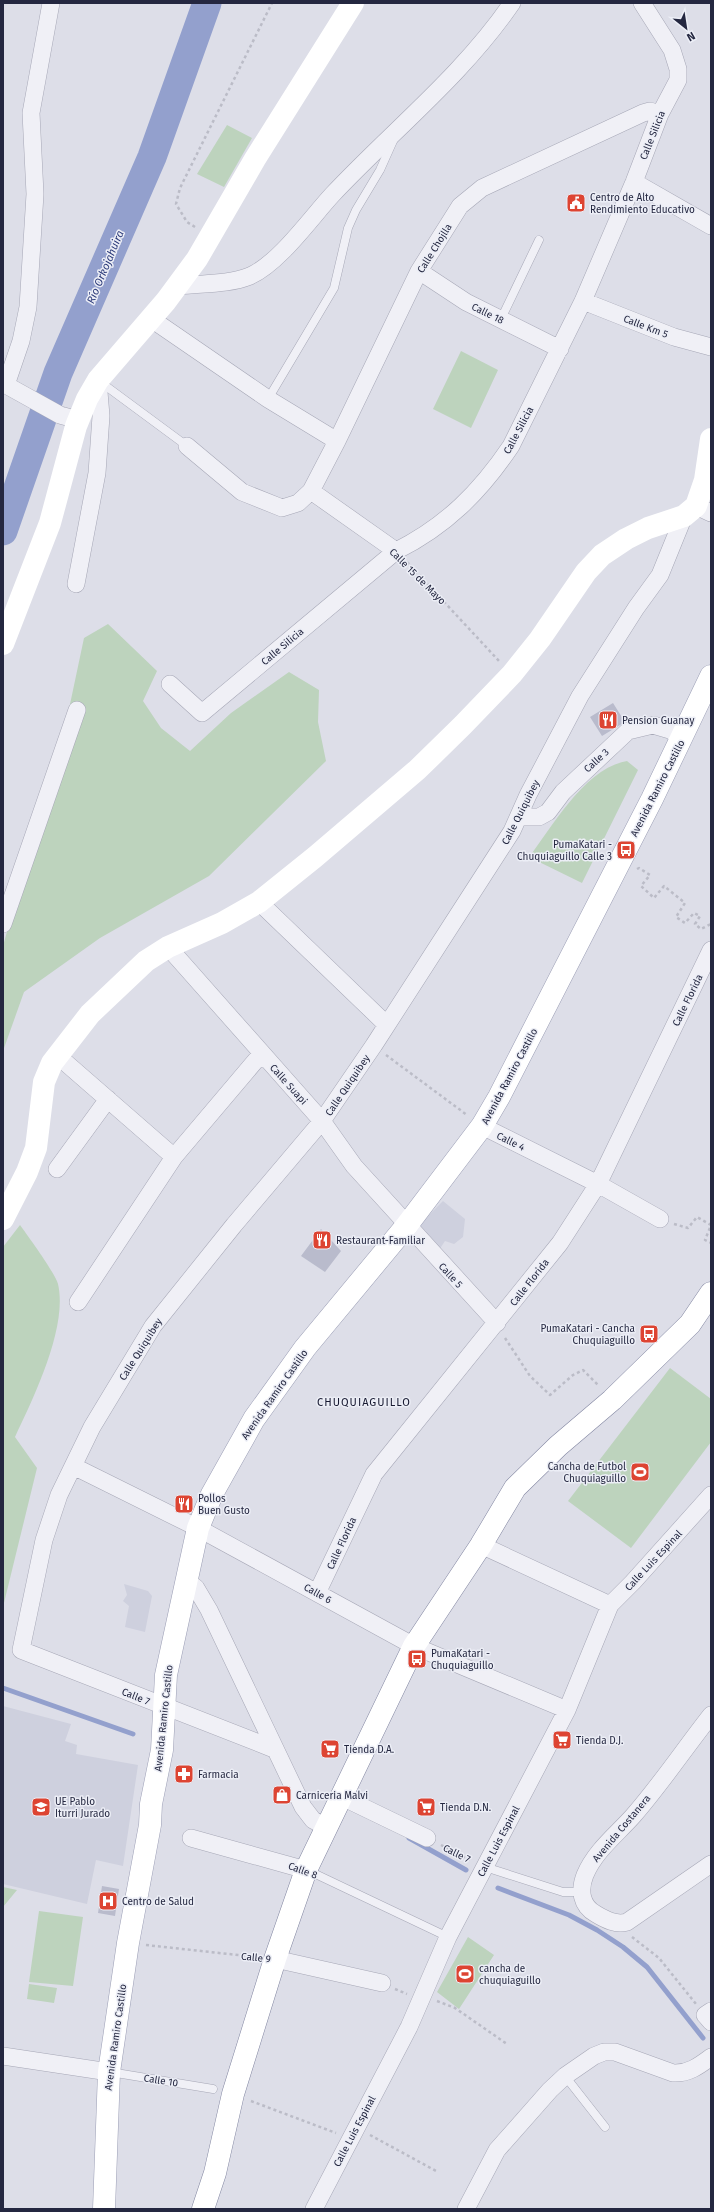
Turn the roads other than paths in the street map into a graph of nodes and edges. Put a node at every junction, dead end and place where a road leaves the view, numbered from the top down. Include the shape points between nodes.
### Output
1 (51, 3) edge
2 (353, 3) edge
3 (512, 3) edge
4 (642, 3) edge
5 (660, 114) junction
6 (397, 131) junction
7 (634, 182) junction
8 (711, 226) edge
9 (539, 240) dead end
10 (419, 271) junction
11 (178, 286) junction
12 (583, 301) junction
13 (150, 318) junction
14 (502, 319) junction
15 (711, 347) edge
16 (560, 349) junction
17 (98, 380) junction
18 (4, 388) edge
19 (268, 399) junction
20 (69, 417) junction
21 (711, 439) edge
22 (338, 441) junction
23 (187, 446) joint
24 (311, 491) junction
25 (697, 512) edge
26 (396, 551) junction
27 (76, 584) dead end
28 (3, 644) edge
29 (711, 676) edge
30 (170, 684) dead end
31 (77, 710) dead end
32 (682, 738) junction
33 (519, 817) junction
34 (259, 902) junction
35 (4, 920) edge
36 (168, 947) junction
37 (711, 950) edge
38 (387, 1026) junction
39 (262, 1053) junction
40 (58, 1056) junction
41 (108, 1099) junction
42 (322, 1121) junction
43 (482, 1126) junction
44 (174, 1157) junction
45 (57, 1169) dead end
46 (598, 1184) junction
47 (3, 1219) edge
48 (660, 1219) road end
49 (407, 1225) junction
50 (711, 1293) edge
51 (78, 1302) dead end
52 (496, 1324) junction
53 (73, 1466) junction
54 (711, 1495) edge
55 (198, 1528) junction
56 (481, 1545) junction
57 (186, 1580) junction
58 (317, 1593) junction
59 (610, 1605) junction
60 (414, 1646) junction
61 (22, 1650) joint
62 (165, 1707) junction
63 (567, 1710) junction
64 (711, 1715) edge
65 (274, 1749) junction
66 (340, 1796) junction
67 (326, 1827) junction
68 (191, 1838) dead end
69 (428, 1838) road end
70 (711, 1864) edge
71 (485, 1867) junction
72 (306, 1870) junction
73 (581, 1892) junction
74 (448, 1937) junction
75 (275, 1959) junction
76 (382, 1983) road end
77 (3, 2056) edge
78 (711, 2057) edge
79 (109, 2072) junction
80 (565, 2076) junction
81 (223, 2091) junction
82 (605, 2127) dead end
83 (104, 2209) edge
84 (203, 2209) edge
85 (314, 2209) edge
86 (466, 2209) edge

1 - 18 street via 31,113 35,194 28,307 21,341
2 - 11 main road
3 - 6 street via 484,40
4 - 5 street, Calle Silicia via 672,50 678,68 678,80
5 - 7 street, Calle Silicia
5 - 10 street, Calle Chojlla via 650,111 643,113 482,188 460,206
6 - 11 street via 332,195 266,266 250,275 223,284
6 - 19 lane via 380,170 348,228 334,288
7 - 8 street
7 - 12 street, Calle Silicia
9 - 14 lane
10 - 14 street, Calle 18 via 466,302
10 - 22 street, Calle Chojlla
11 - 13 main road
12 - 15 street, Calle Km 5 via 674,337
12 - 16 street, Calle Silicia
13 - 17 main road
13 - 19 street
14 - 16 street, Calle 18
16 - 26 street, Calle Silicia via 511,446 486,481 441,525
17 - 20 main road
17 - 23 lane
17 - 27 street via 101,416 97,473
18 - 20 street
19 - 22 street
20 - 28 main road via 50,523
21 - 25 main road
22 - 24 street, Calle Chojlla
23 - 24 street via 242,492 267,504 282,508 298,503
24 - 26 street, Calle 15 de Mayo
25 - 33 street, Calle Quiquibey via 660,575 580,696
25 - 34 main road via 648,528 602,555 586,572 540,639 512,674 463,725 417,770
26 - 30 street, Calle Silicia via 202,713
29 - 32 main road, Avenida Ramiro Castillo
31 - 35 street
32 - 33 street, Calle 3 via 670,730 653,725 628,731 562,792 548,812 539,817
32 - 43 main road, Avenida Ramiro Castillo via 618,867
33 - 38 street, Calle Quiquibey via 506,842
34 - 36 main road via 222,924
34 - 38 street
36 - 39 street, Calle Suapi
36 - 40 main road via 146,961 119,985 90,1014
37 - 46 street, Calle Florida
38 - 42 street, Calle Quiquibey
39 - 42 street, Calle Suapi
39 - 44 street
40 - 41 street
40 - 47 main road via 44,1082 36,1148
41 - 44 street
41 - 45 street
42 - 49 street, Calle Suapi via 354,1166
42 - 53 street, Calle Quiquibey via 153,1326 92,1427
43 - 46 street, Calle 4
43 - 49 main road, Avenida Ramiro Castillo
44 - 51 street
46 - 48 street, Calle 4
46 - 52 street, Calle Florida via 560,1243
49 - 52 street, Calle 5
49 - 55 main road, Avenida Ramiro Castillo via 305,1348 254,1419 212,1494
50 - 56 main road via 690,1324 612,1400 558,1446 515,1488
52 - 58 street, Calle Florida via 374,1474
53 - 55 street, Calle 6
53 - 61 street, Calle Quiquibey via 59,1495 44,1540
54 - 59 street, Calle Luis Espinal
55 - 57 main road, Avenida Ramiro Castillo
55 - 58 street, Calle 6
56 - 59 street
56 - 60 main road
57 - 62 main road, Avenida Ramiro Castillo via 166,1675
57 - 65 street via 196,1588 209,1610
58 - 60 street, Calle 6
59 - 63 street, Calle Luis Espinal
60 - 63 street, Calle 6
60 - 66 main road
61 - 62 street, Calle 7
62 - 65 street, Calle 7
62 - 79 main road, Avenida Ramiro Castillo via 162,1750 151,1804 150,1825 128,1944
63 - 71 street, Calle Luis Espinal
64 - 73 street, Avenida Costanera via 633,1816 592,1860 584,1876
65 - 67 street via 303,1807 312,1820
66 - 67 main road
66 - 69 street
67 - 72 main road
68 - 72 street, Calle 8
70 - 73 street via 621,1924 593,1913 584,1904
71 - 73 lane via 563,1892
71 - 74 street, Calle Luis Espinal
72 - 74 lane, Calle 8
72 - 75 main road
74 - 85 street, Calle Luis Espinal via 408,2027
75 - 76 street, Calle 9
75 - 81 main road
77 - 79 street
78 - 80 street via 698,2067 680,2074 629,2056 604,2052
79 - 81 lane, Calle 10
79 - 83 main road, Avenida Ramiro Castillo
80 - 82 lane
80 - 86 street via 497,2150
81 - 84 main road via 215,2174

